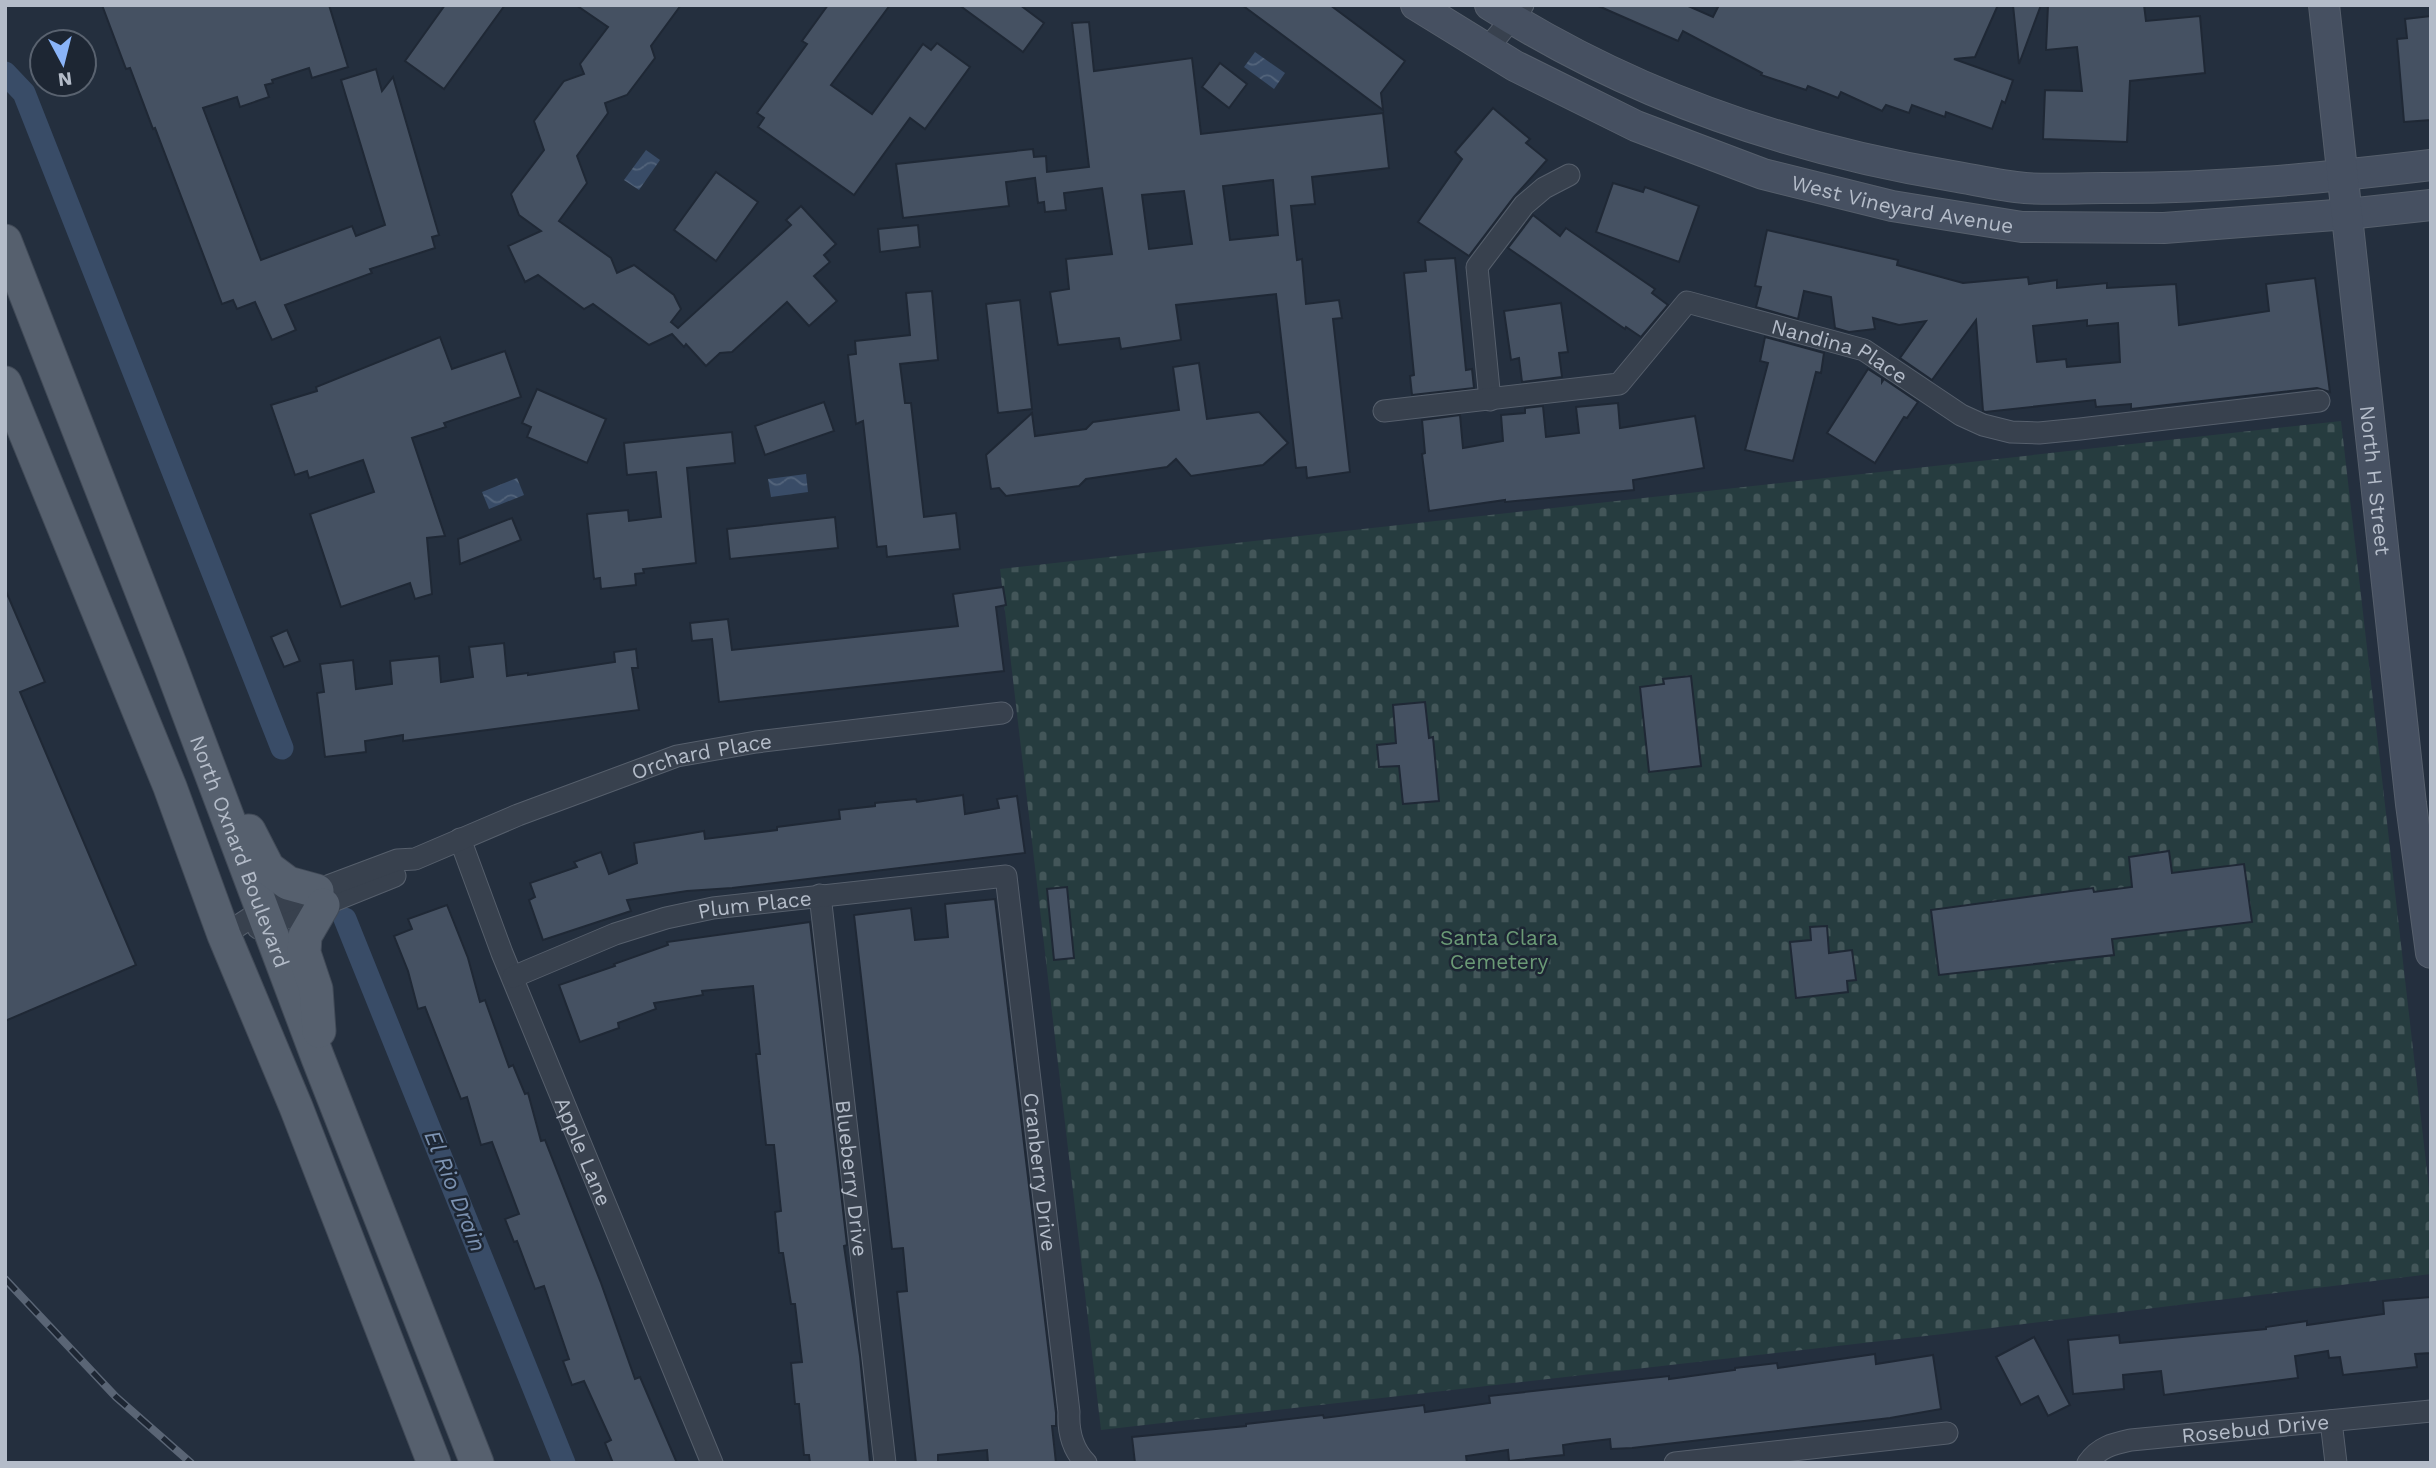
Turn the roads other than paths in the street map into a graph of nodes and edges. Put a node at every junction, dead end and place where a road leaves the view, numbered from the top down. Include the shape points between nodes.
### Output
1 (1416, 5) edge
2 (2324, 5) edge
3 (1508, 10) edge
4 (1486, 50) junction
5 (2431, 165) edge
6 (1569, 175) dead end
7 (2344, 175) junction
8 (2431, 205) edge
9 (2348, 215) junction
10 (5, 241) edge
11 (5, 383) edge
12 (1490, 400) junction
13 (2319, 401) dead end
14 (1384, 411) dead end
15 (170, 664) junction
16 (1002, 712) dead end
17 (2421, 803) edge
18 (460, 839) junction
19 (1006, 876) joint
20 (820, 895) junction
21 (320, 898) junction
22 (264, 918) junction
23 (224, 934) junction
24 (2431, 953) edge
25 (513, 977) junction
26 (318, 1058) junction
27 (2431, 1411) edge
28 (2331, 1421) junction
29 (1947, 1433) dead end
30 (1850, 1453) edge
31 (434, 1463) edge
32 (477, 1463) edge
33 (712, 1463) edge
34 (885, 1463) edge
35 (1086, 1463) edge
36 (1675, 1463) edge
37 (2088, 1463) edge
38 (2336, 1463) edge

1 - 4 main road, West Vineyard Avenue
2 - 7 main road, North H Street
3 - 4 street
3 - 7 main road, West Vineyard Avenue via 1596,65 1659,94 1775,136 1900,167 2026,188 2158,188
4 - 9 main road, West Vineyard Avenue via 1636,126 1763,174 1892,206 2022,227 2164,228
5 - 7 main road, West Vineyard Avenue
6 - 12 street via 1524,205 1476,267
7 - 9 main road, North H Street
8 - 9 main road, West Vineyard Avenue
9 - 17 main road, North H Street
10 - 15 main road, North Oxnard Boulevard
11 - 23 main road, North Oxnard Boulevard via 170,787
12 - 13 street, Nandina Place via 1619,384 1687,302 1864,350 1961,415 2011,432 2066,430
12 - 14 street, Nandina Place
15 - 21 main road via 268,868
15 - 22 main road, North Oxnard Boulevard
16 - 18 street, Orchard Place via 677,756
17 - 24 main road, North H Street
18 - 21 street, Orchard Place via 415,859 397,860
18 - 25 street, Apple Lane
19 - 20 street, Plum Place
19 - 35 street, Cranberry Drive via 1068,1427 1073,1445
20 - 25 street, Plum Place via 666,918
20 - 34 street, Blueberry Drive
21 - 22 street, Orchard Place
21 - 26 main road via 304,936 319,1009
22 - 23 street, Orchard Place
22 - 26 main road, North Oxnard Boulevard
23 - 31 main road, North Oxnard Boulevard
25 - 33 street, Apple Lane
26 - 32 main road, North Oxnard Boulevard
27 - 28 street, Rosebud Drive
28 - 37 street, Rosebud Drive via 2131,1440 2109,1445
28 - 38 street
29 - 30 street
30 - 36 street

